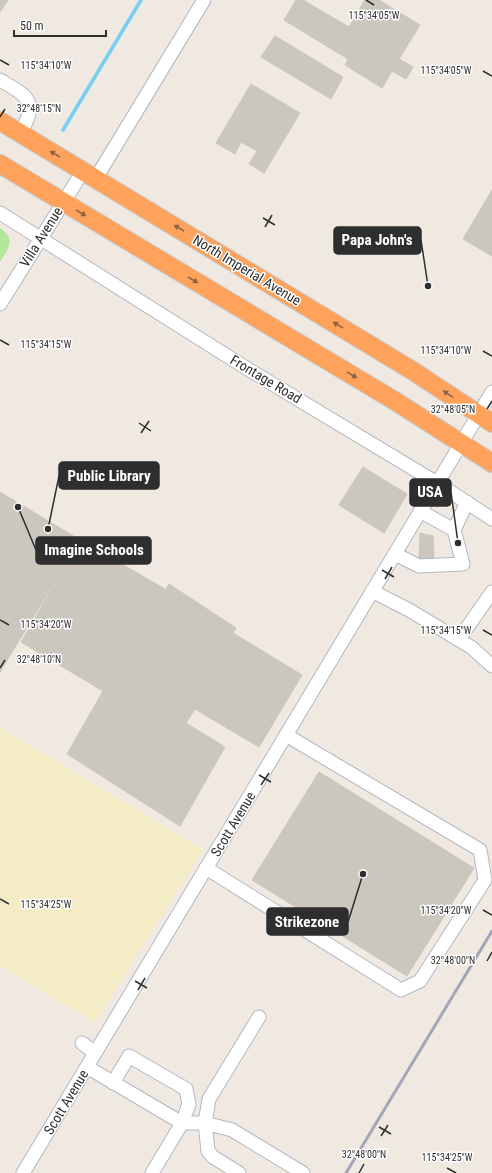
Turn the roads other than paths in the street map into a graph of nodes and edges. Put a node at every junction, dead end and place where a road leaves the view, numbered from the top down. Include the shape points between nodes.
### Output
1 (204, 0) edge
2 (0, 80) edge
3 (0, 121) edge
4 (20, 133) junction
5 (0, 164) edge
6 (89, 175) junction
7 (63, 202) junction
8 (0, 213) edge
9 (40, 238) junction
10 (0, 302) edge
11 (492, 392) edge
12 (485, 419) edge
13 (461, 443) junction
14 (492, 463) edge
15 (437, 483) junction
16 (467, 502) junction
17 (420, 511) junction
18 (492, 519) edge
19 (454, 530) junction
20 (395, 554) junction
21 (372, 591) junction
22 (492, 592) edge
23 (459, 640) junction
24 (492, 666) edge
25 (286, 735) junction
26 (206, 868) junction
27 (259, 1017) dead end
28 (82, 1043) dead end
29 (95, 1053) junction
30 (87, 1067) junction
31 (113, 1083) junction
32 (182, 1123) junction
33 (205, 1123) junction
34 (23, 1173) edge
35 (152, 1173) edge
36 (239, 1173) edge
37 (303, 1173) edge

1 - 6 street, Villa Avenue
2 - 4 street via 22,93 28,100 27,122
3 - 4 highway, North Imperial Avenue
6 -> 4 highway, North Imperial Avenue
5 - 7 highway
6 - 7 street, Villa Avenue
12 -> 6 highway, North Imperial Avenue via 413,371
7 - 9 street, Villa Avenue
7 -> 13 highway
8 - 9 street, Frontage Road
9 - 10 street, Villa Avenue
9 - 15 street, Frontage Road via 251,371
11 - 12 street, Scott Avenue
12 - 13 street, Scott Avenue
13 - 14 highway
13 - 15 street, Scott Avenue
15 - 16 street, Frontage Road
15 - 17 street, Scott Avenue
16 - 18 street, Frontage Road
16 - 19 street
17 - 19 street
17 - 20 street, Scott Avenue
19 - 20 street via 463,564 419,566
20 - 21 street, Scott Avenue
21 - 23 street
21 - 25 street, Scott Avenue
22 - 23 street
23 - 24 street
25 - 26 street, Scott Avenue
25 - 26 street via 480,850 485,880 420,981 401,990
26 - 29 street, Scott Avenue
27 - 33 street via 209,1099
28 - 29 street
29 - 30 street, Scott Avenue
30 - 31 street
30 - 34 street, Scott Avenue
31 - 32 street
31 - 32 street via 129,1056 186,1089 189,1104
32 - 33 street
32 - 35 street
33 - 36 street via 208,1150 213,1157
33 - 37 street via 232,1130

